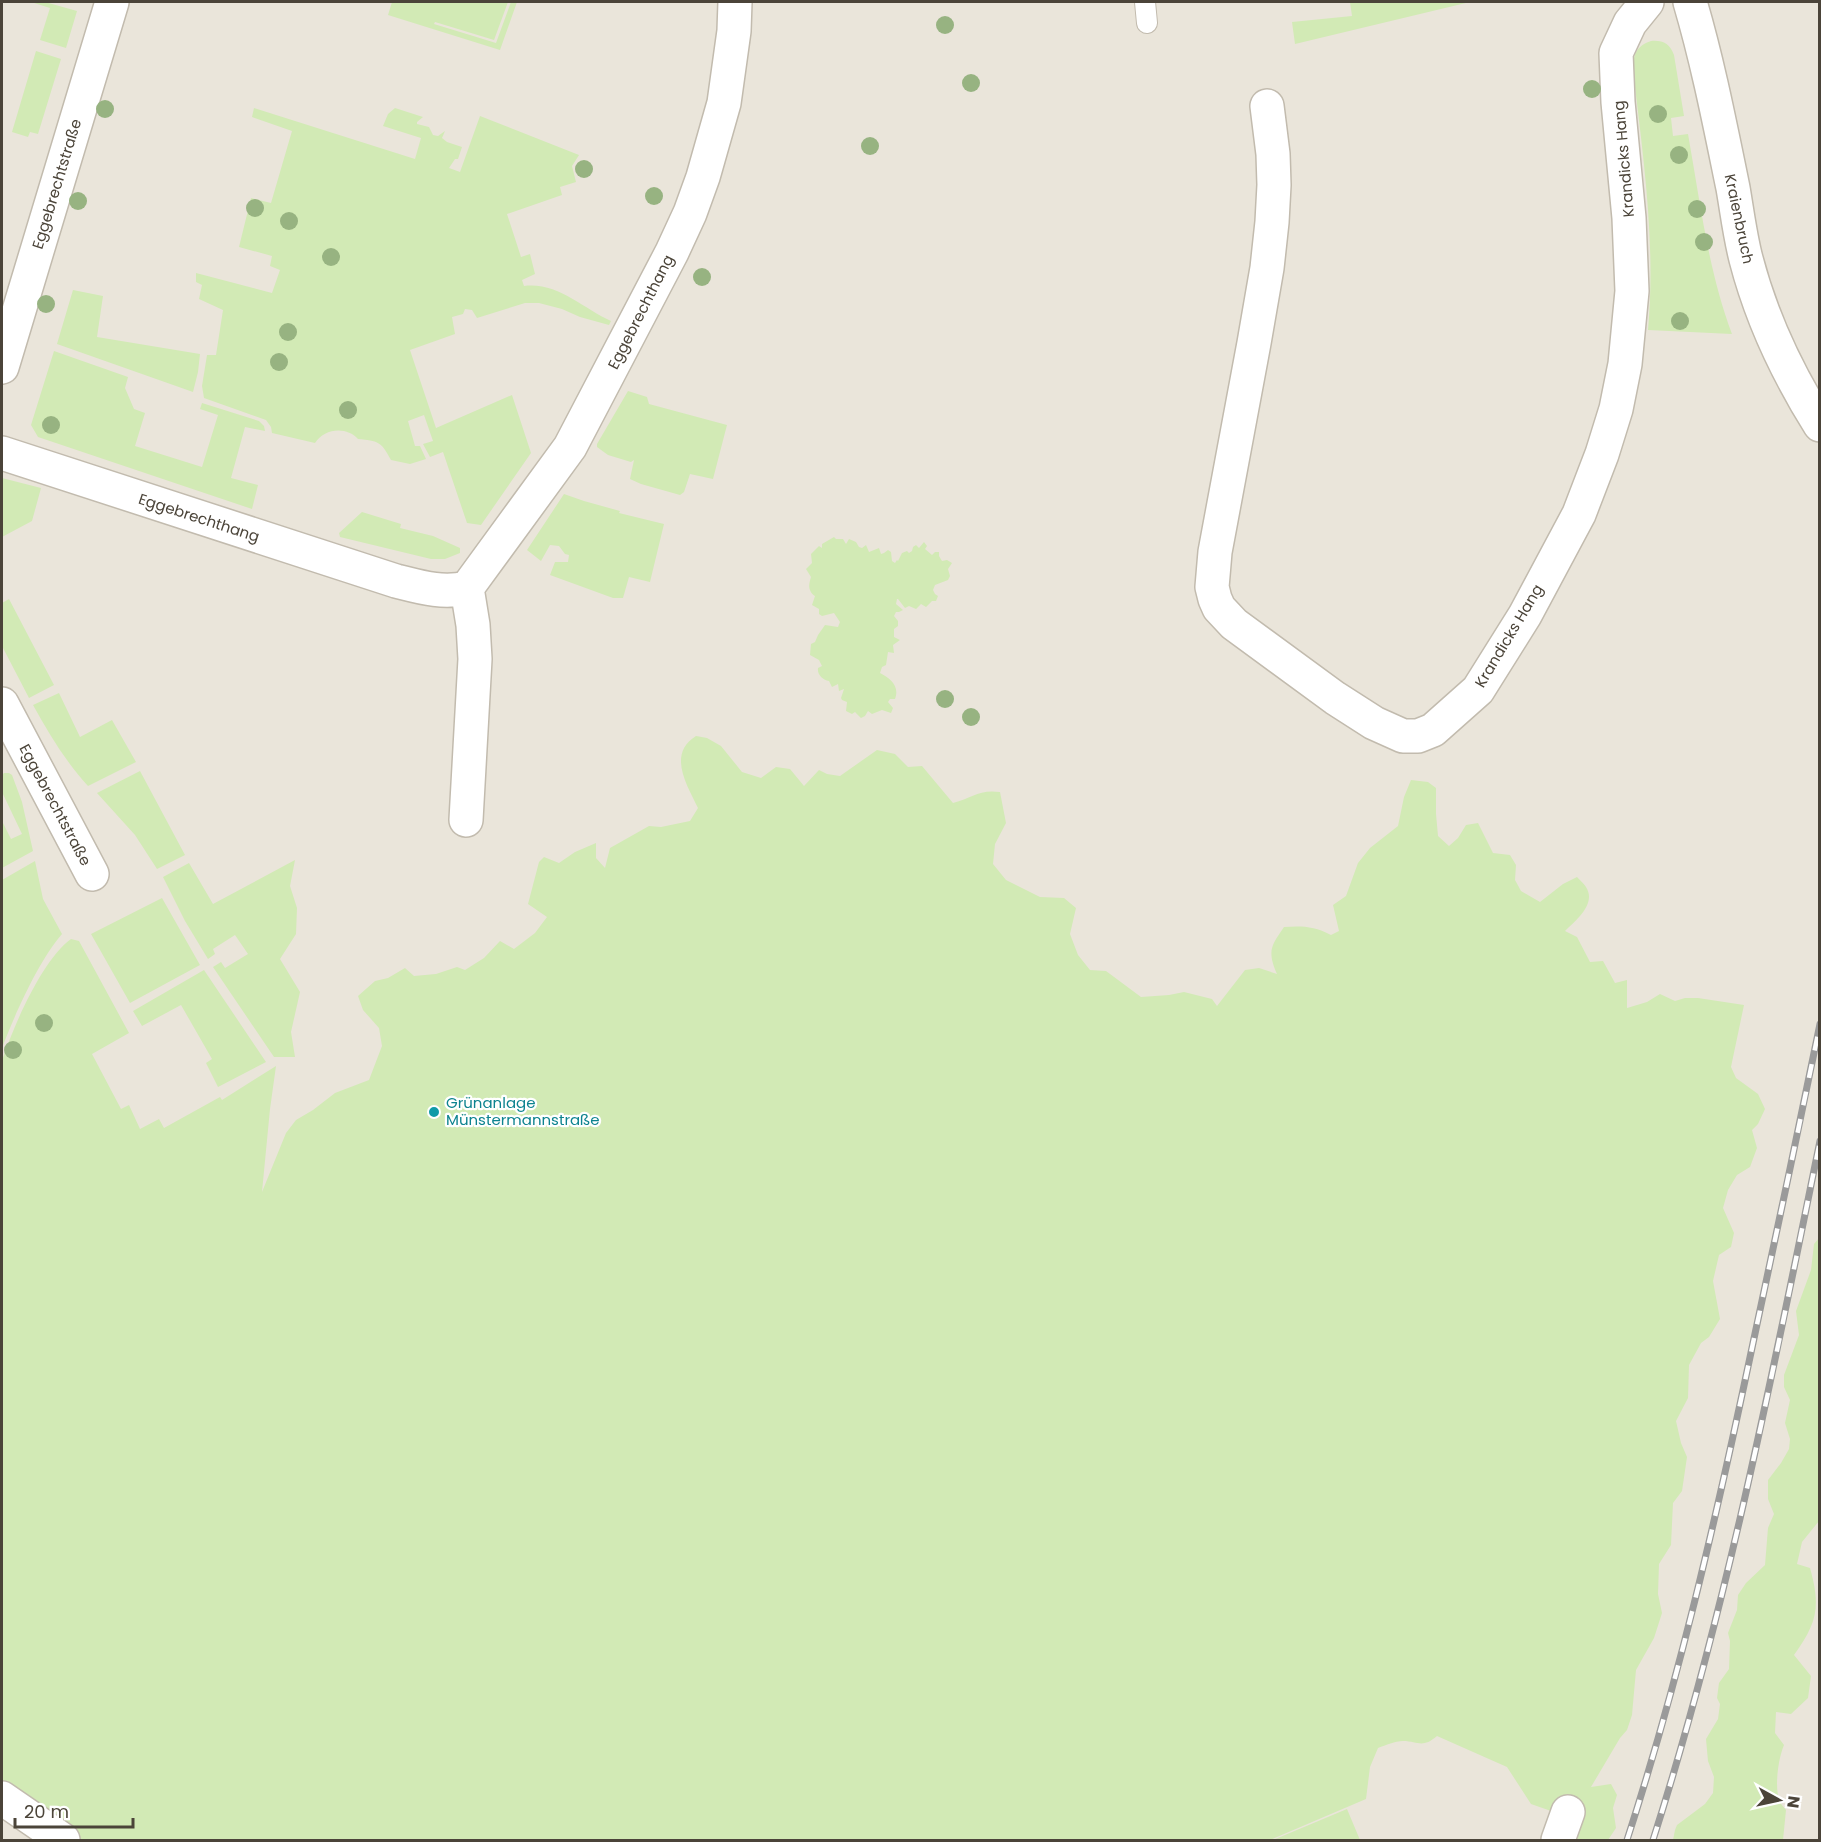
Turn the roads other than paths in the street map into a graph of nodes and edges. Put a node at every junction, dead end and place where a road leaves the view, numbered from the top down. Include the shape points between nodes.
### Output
1 (112, 2) edge
2 (735, 2) edge
3 (1145, 2) edge
4 (1647, 2) edge
5 (1690, 2) edge
6 (1147, 23) dead end
7 (1266, 106) dead end
8 (2, 367) edge
9 (1820, 425) edge
10 (2, 453) edge
11 (467, 588) junction
12 (2, 704) edge
13 (466, 820) dead end
14 (92, 874) dead end
15 (2, 1798) edge
16 (63, 1840) edge

1 - 8 street, Eggebrechtstraße
2 - 11 street, Eggebrechthang via 724,103 690,213 570,447
3 - 6 lane
4 - 7 street, Krandicks Hang via 1630,23 1616,52 1632,291 1625,364 1602,454 1579,514 1525,615 1478,690 1433,730 1418,735 1403,736 1335,698 1234,624 1219,608 1212,588 1271,234 1274,164
5 - 9 street, Kraienbruch via 1718,112 1746,259 1776,342
10 - 11 street, Eggebrechthang via 396,581 438,591
11 - 13 street via 475,659
12 - 14 street, Eggebrechtstraße
15 - 16 street

